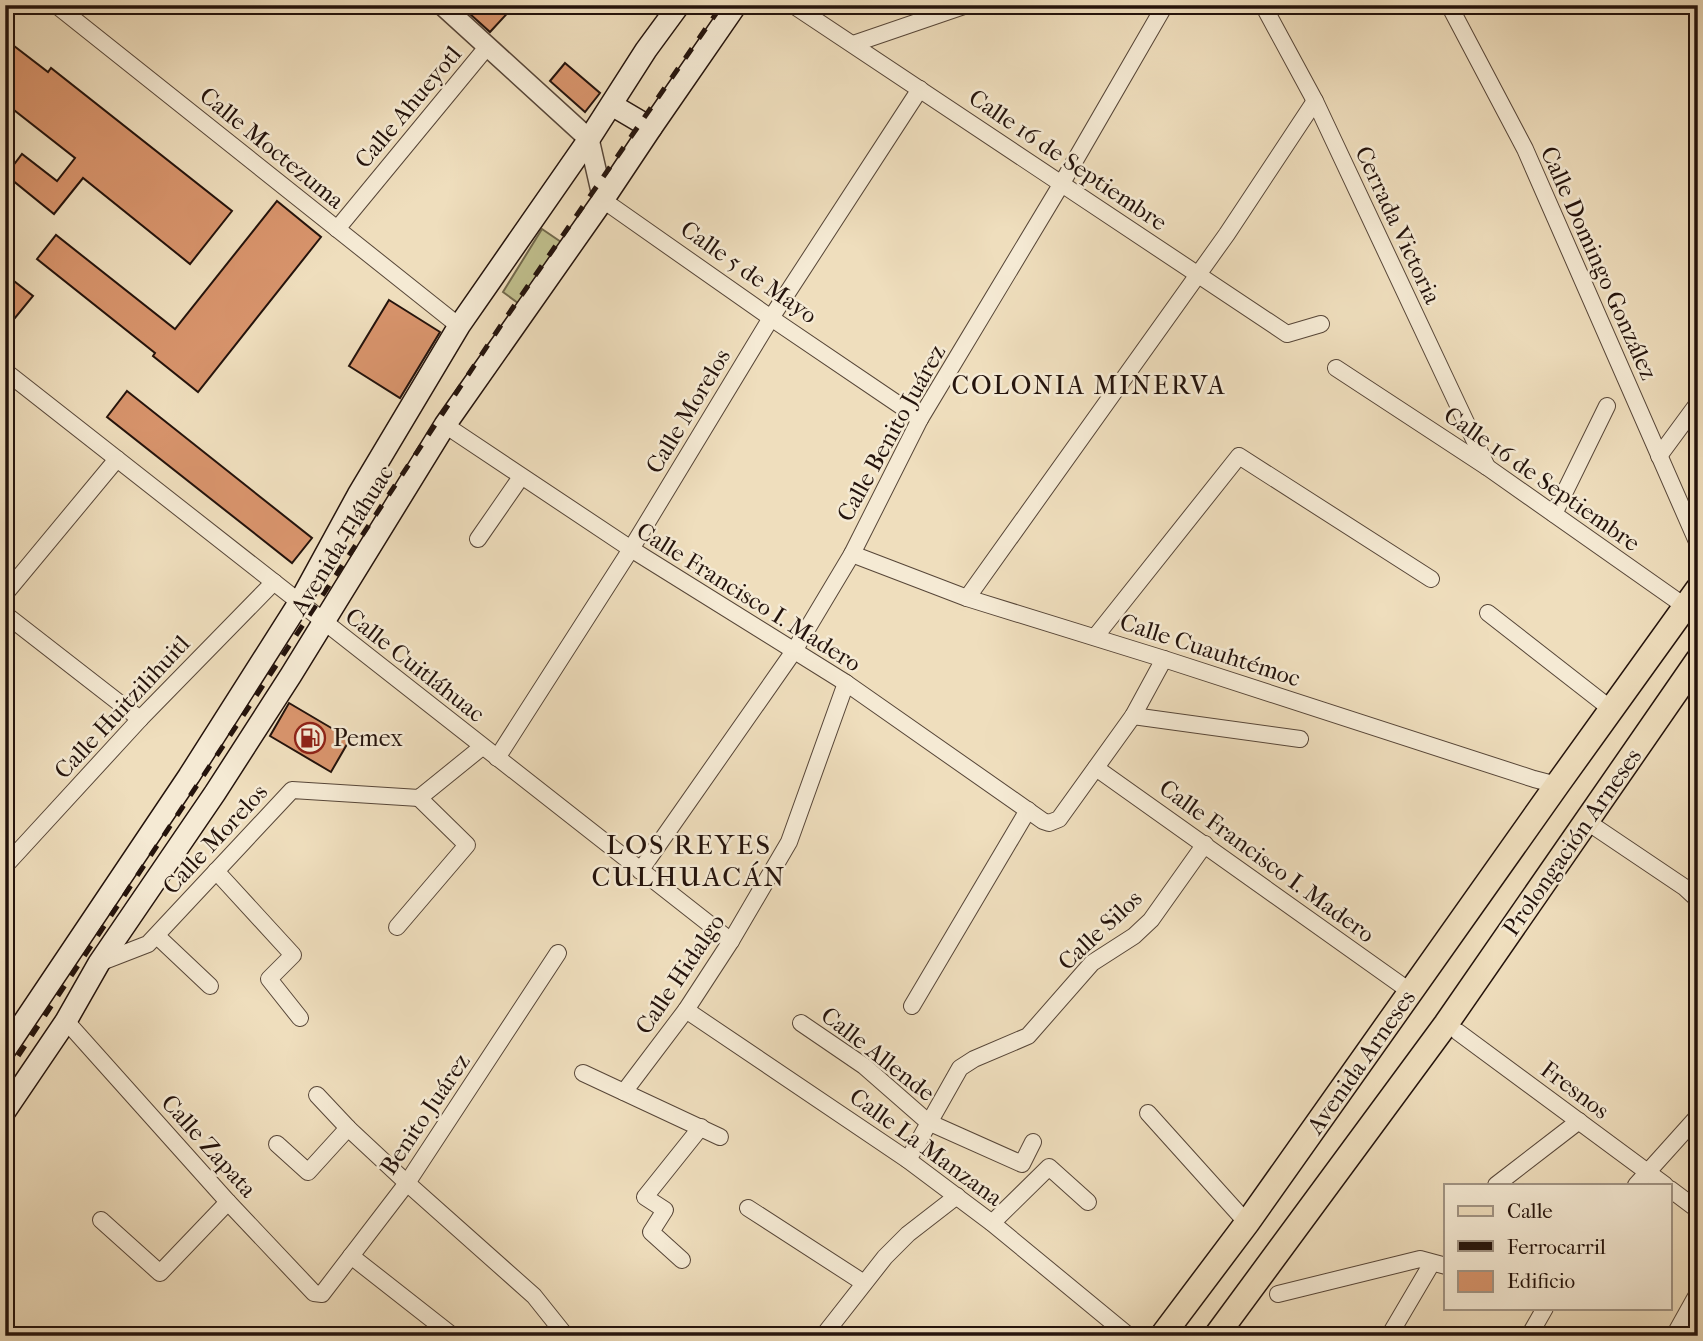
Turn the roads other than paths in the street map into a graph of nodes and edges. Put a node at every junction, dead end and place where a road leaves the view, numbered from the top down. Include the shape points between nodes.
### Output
1 (56, 5) edge
2 (442, 5) edge
3 (679, 5) edge
4 (736, 5) edge
5 (793, 5) edge
6 (967, 5) edge
7 (1165, 5) edge
8 (1263, 5) edge
9 (1449, 5) edge
10 (853, 44) junction
11 (487, 47) junction
12 (920, 89) junction
13 (1315, 101) junction
14 (612, 105) junction
15 (651, 128) junction
16 (589, 139) junction
17 (1062, 183) junction
18 (603, 200) junction
19 (337, 229) junction
20 (1198, 275) junction
21 (771, 318) junction
22 (1321, 324) dead end
23 (459, 326) junction
24 (1336, 368) dead end
25 (5, 371) edge
26 (1698, 403) edge
27 (1607, 406) dead end
28 (920, 419) junction
29 (445, 425) junction
30 (1659, 456) junction
31 (117, 459) junction
32 (1487, 467) junction
33 (521, 477) junction
34 (1554, 514) junction
35 (478, 539) dead end
36 (1698, 544) edge
37 (631, 549) junction
38 (852, 554) junction
39 (1431, 579) dead end
40 (274, 582) junction
41 (5, 594) edge
42 (967, 598) junction
43 (1692, 598) edge
44 (299, 603) junction
45 (1488, 613) dead end
46 (5, 614) edge
47 (323, 621) junction
48 (1095, 637) junction
49 (794, 651) junction
50 (1164, 659) junction
51 (1698, 660) edge
52 (846, 684) junction
53 (1611, 709) junction
54 (1133, 716) junction
55 (141, 719) junction
56 (1300, 738) dead end
57 (482, 747) junction
58 (497, 758) junction
59 (1096, 768) junction
60 (189, 776) junction
61 (1556, 785) junction
62 (215, 793) junction
63 (419, 798) junction
64 (1028, 810) junction
65 (1586, 821) junction
66 (1205, 844) junction
67 (8, 859) edge
68 (215, 871) junction
69 (640, 871) junction
70 (1698, 900) edge
71 (397, 927) dead end
72 (157, 936) junction
73 (731, 941) junction
74 (558, 953) dead end
75 (99, 963) junction
76 (210, 986) dead end
77 (1410, 992) junction
78 (912, 1006) dead end
79 (686, 1010) junction
80 (300, 1017) dead end
81 (66, 1021) junction
82 (801, 1023) dead end
83 (1452, 1028) junction
84 (5, 1050) edge
85 (583, 1073) dead end
86 (624, 1092) junction
87 (317, 1095) dead end
88 (5, 1111) edge
89 (1148, 1113) dead end
90 (1698, 1116) edge
91 (1579, 1121) junction
92 (928, 1122) junction
93 (701, 1127) junction
94 (348, 1128) junction
95 (720, 1137) dead end
96 (1033, 1142) dead end
97 (277, 1144) dead end
98 (908, 1160) junction
99 (1647, 1172) junction
100 (407, 1183) junction
101 (1497, 1184) edge
102 (1637, 1184) edge
103 (1664, 1184) edge
104 (1672, 1190) edge
105 (957, 1196) junction
106 (228, 1202) junction
107 (1088, 1202) dead end
108 (748, 1208) dead end
109 (1698, 1210) edge
110 (102, 1220) dead end
111 (992, 1223) junction
112 (1247, 1223) junction
113 (351, 1256) junction
114 (682, 1259) dead end
115 (1439, 1264) edge
116 (864, 1283) junction
117 (1698, 1293) edge
118 (322, 1294) joint
119 (1278, 1294) dead end
120 (1544, 1310) edge
121 (453, 1336) edge
122 (566, 1336) edge
123 (823, 1336) edge
124 (1129, 1336) edge
125 (1162, 1336) edge
126 (1216, 1336) edge
127 (1389, 1336) edge
128 (1529, 1336) edge
129 (1674, 1336) edge

1 - 19 street, Calle Moctezuma
2 - 11 street
3 - 14 main road, Avenida Tláhuac
4 - 15 main road, Avenida Tláhuac
5 - 10 street, Calle 16 de Septiembre
6 - 10 street
7 - 17 street, Calle Benito Juárez
8 - 13 street, Cerrada Victoria
9 - 30 street, Calle Domingo González via 1525,149
10 - 12 street, Calle 16 de Septiembre
11 - 16 street
11 - 19 street, Calle Ahueyotl
12 - 17 street, Calle 16 de Septiembre
12 - 21 street, Calle Morelos
13 - 20 street
13 - 32 street, Cerrada Victoria
14 - 15 main road
14 - 16 main road, Avenida Tláhuac
15 - 18 main road, Avenida Tláhuac
16 - 18 street
16 - 23 main road, Avenida Tláhuac
17 - 20 street, Calle 16 de Septiembre
17 - 28 street, Calle Benito Juárez
18 - 21 street, Calle 5 de Mayo
18 - 29 main road, Avenida Tláhuac
19 - 23 street, Calle Moctezuma
20 - 22 street, Calle 16 de Septiembre via 1286,334
20 - 42 street
21 - 28 street, Calle 5 de Mayo
21 - 37 street, Calle Morelos
23 - 44 main road, Avenida Tláhuac
24 - 32 street, Calle 16 de Septiembre
25 - 31 street, Calle Cuitláhuac
26 - 30 street
27 - 34 street
28 - 38 street, Calle Benito Juárez
29 - 33 street, Calle Francisco I. Madero
29 - 47 main road, Avenida Tláhuac
30 - 36 street, Calle Domingo González
31 - 40 street, Calle Cuitláhuac
31 - 41 street
32 - 34 street, Calle 16 de Septiembre
33 - 35 street
33 - 37 street, Calle Francisco I. Madero
34 - 43 street, Calle 16 de Septiembre
37 - 49 street, Calle Francisco I. Madero
37 - 58 street, Calle Morelos
38 - 42 street, Calle Cuauhtémoc
38 - 49 street, Calle Benito Juárez
39 - 48 street via 1240,456
40 - 44 street, Calle Cuitláhuac
40 - 55 street, Calle Huitzilihuitl
42 - 48 street, Calle Cuauhtémoc
43 - 53 main road, Prolongación Arneses
44 - 47 street, Calle Cuitláhuac
44 - 60 main road, Avenida Tláhuac
45 - 53 street
46 - 55 street
47 - 57 street, Calle Cuitláhuac
47 - 62 main road, Avenida Tláhuac
48 - 50 street, Calle Cuauhtémoc
49 - 52 street, Calle Francisco I. Madero
49 - 69 street, Calle Benito Juárez
50 - 54 street, Calle Francisco I. Madero
50 - 61 street, Calle Cuauhtémoc
51 - 65 main road, Prolongación Arneses
52 - 64 street, Calle Francisco I. Madero
52 - 73 street, Calle Hidalgo via 789,842
53 - 61 main road, Prolongación Arneses
54 - 56 street
54 - 59 street, Calle Francisco I. Madero
55 - 67 street, Calle Huitzilihuitl
57 - 58 street, Calle Cuitláhuac
57 - 63 street
58 - 69 street, Calle Cuitláhuac
59 - 64 street, Calle Francisco I. Madero via 1059,819 1049,823
59 - 66 street, Calle Francisco I. Madero
60 - 62 main road
60 - 84 main road, Avenida Tláhuac
61 - 77 main road, Avenida Arneses
62 - 75 main road, Avenida Tláhuac
63 - 68 street, Calle Morelos via 292,790
63 - 71 street via 467,845
64 - 78 street
65 - 70 street
65 - 83 main road, Prolongación Arneses
66 - 77 street, Calle Francisco I. Madero
66 - 92 street, Calle Silos via 1151,920 1092,963 1028,1036 960,1068
68 - 72 street, Calle Morelos
68 - 80 street via 293,955 269,979
69 - 73 street, Calle Cuitláhuac
72 - 75 street, Calle Morelos
72 - 76 street
73 - 79 street, Calle Hidalgo
74 - 100 street, Benito Juárez
75 - 81 main road, Avenida Tláhuac
77 - 112 main road, Avenida Arneses
79 - 86 street, Calle Hidalgo
79 - 98 street, Calle La Manzana
81 - 88 main road, Avenida Tláhuac
81 - 106 street, Calle Zapata
82 - 92 street, Calle Allende via 864,1066
83 - 91 street, Fresnos
83 - 126 main road, Avenida Arneses
85 - 86 street
86 - 93 street
87 - 94 street
89 - 112 street
90 - 99 street
91 - 99 street, Fresnos
91 - 101 street
92 - 96 street, Calle Allende via 1022,1164
92 - 98 street, Calle Silos
93 - 95 street
93 - 114 street via 645,1197 665,1210 651,1232
94 - 97 street via 307,1172
94 - 100 street
98 - 105 street, Calle La Manzana
99 - 102 street
99 - 103 street, Fresnos
100 - 113 street, Benito Juárez
100 - 122 street via 534,1296
104 - 109 street
105 - 111 street, Calle La Manzana
105 - 116 street via 908,1234
106 - 110 street via 160,1273
106 - 118 street, Calle Zapata via 314,1293
107 - 111 street via 1049,1167
108 - 116 street
111 - 124 street, Calle La Manzana
112 - 125 main road, Avenida Arneses
113 - 118 street, Benito Juárez
113 - 121 street
115 - 119 street via 1420,1259
115 - 127 street
116 - 123 street
117 - 129 street
120 - 128 street

